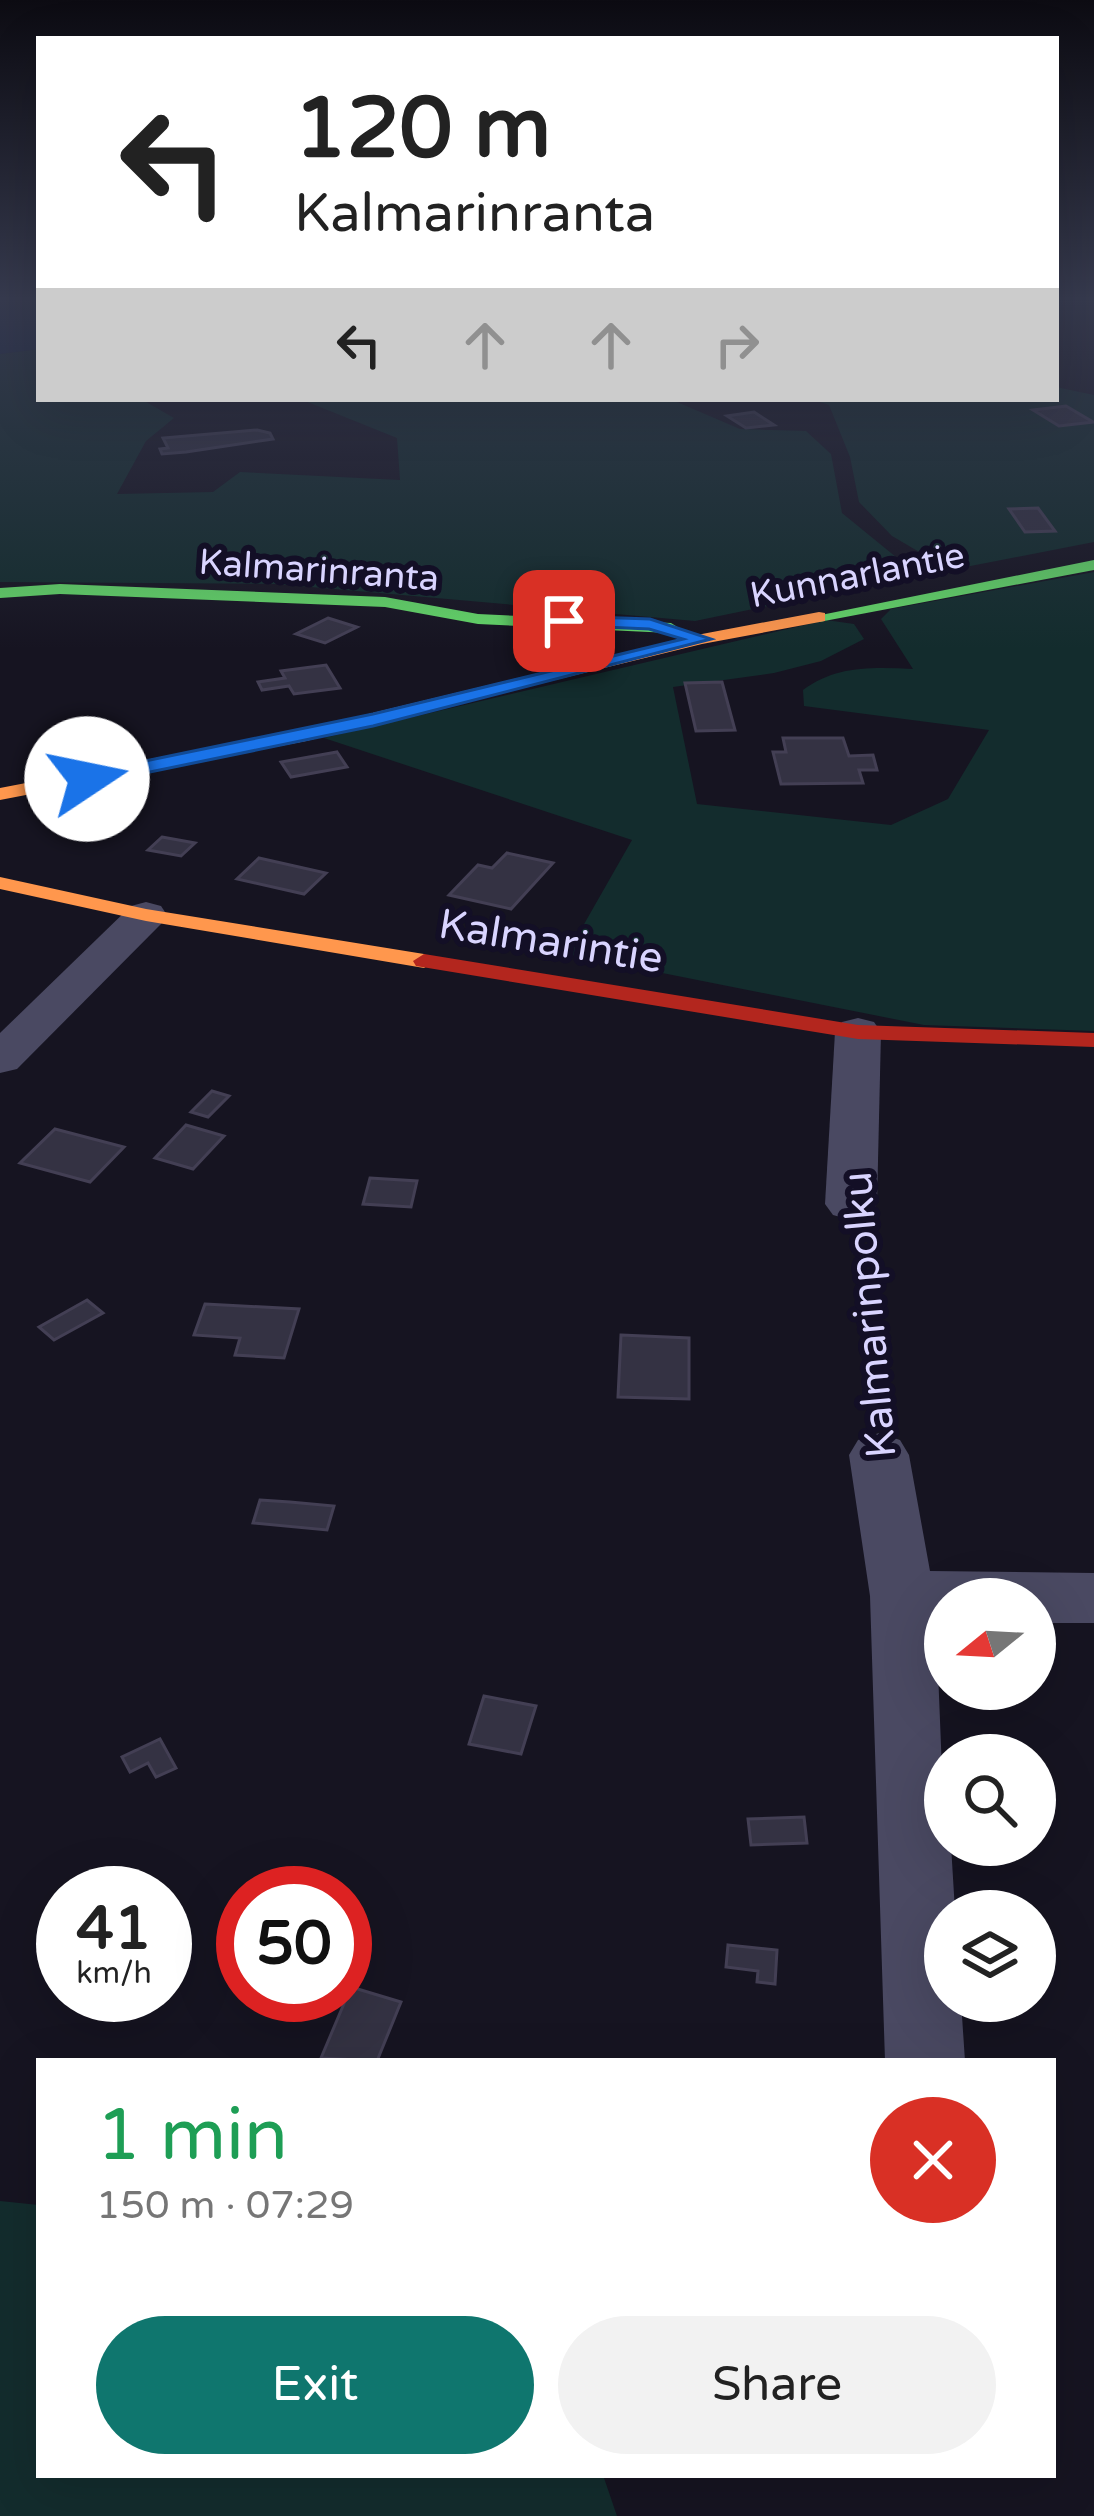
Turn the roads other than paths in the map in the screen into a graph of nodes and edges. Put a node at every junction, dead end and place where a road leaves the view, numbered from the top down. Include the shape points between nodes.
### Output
1 (1094, 565) edge
2 (0, 592) edge
3 (702, 639) junction
4 (0, 794) edge
5 (0, 884) edge
6 (146, 915) junction
7 (858, 1032) junction
8 (1094, 1040) edge
9 (0, 1059) edge
10 (851, 1204) road end
11 (879, 1455) road end
12 (902, 1596) junction
13 (1094, 1598) edge
14 (925, 2058) edge

1 - 3 street, Kunnarlantie
2 - 3 street, Kalmarinranta via 385,602 478,619 650,624
3 - 4 street, Kunnarlantie via 306,735
5 - 6 street, Kalmarintie
6 - 7 street, Kalmarintie
6 - 9 street
7 - 8 street, Kalmarintie
7 - 10 street, Kalmarinpolku
11 - 12 street, Kalmarinpolku
12 - 13 street
12 - 14 street, Kalmarinpolku

